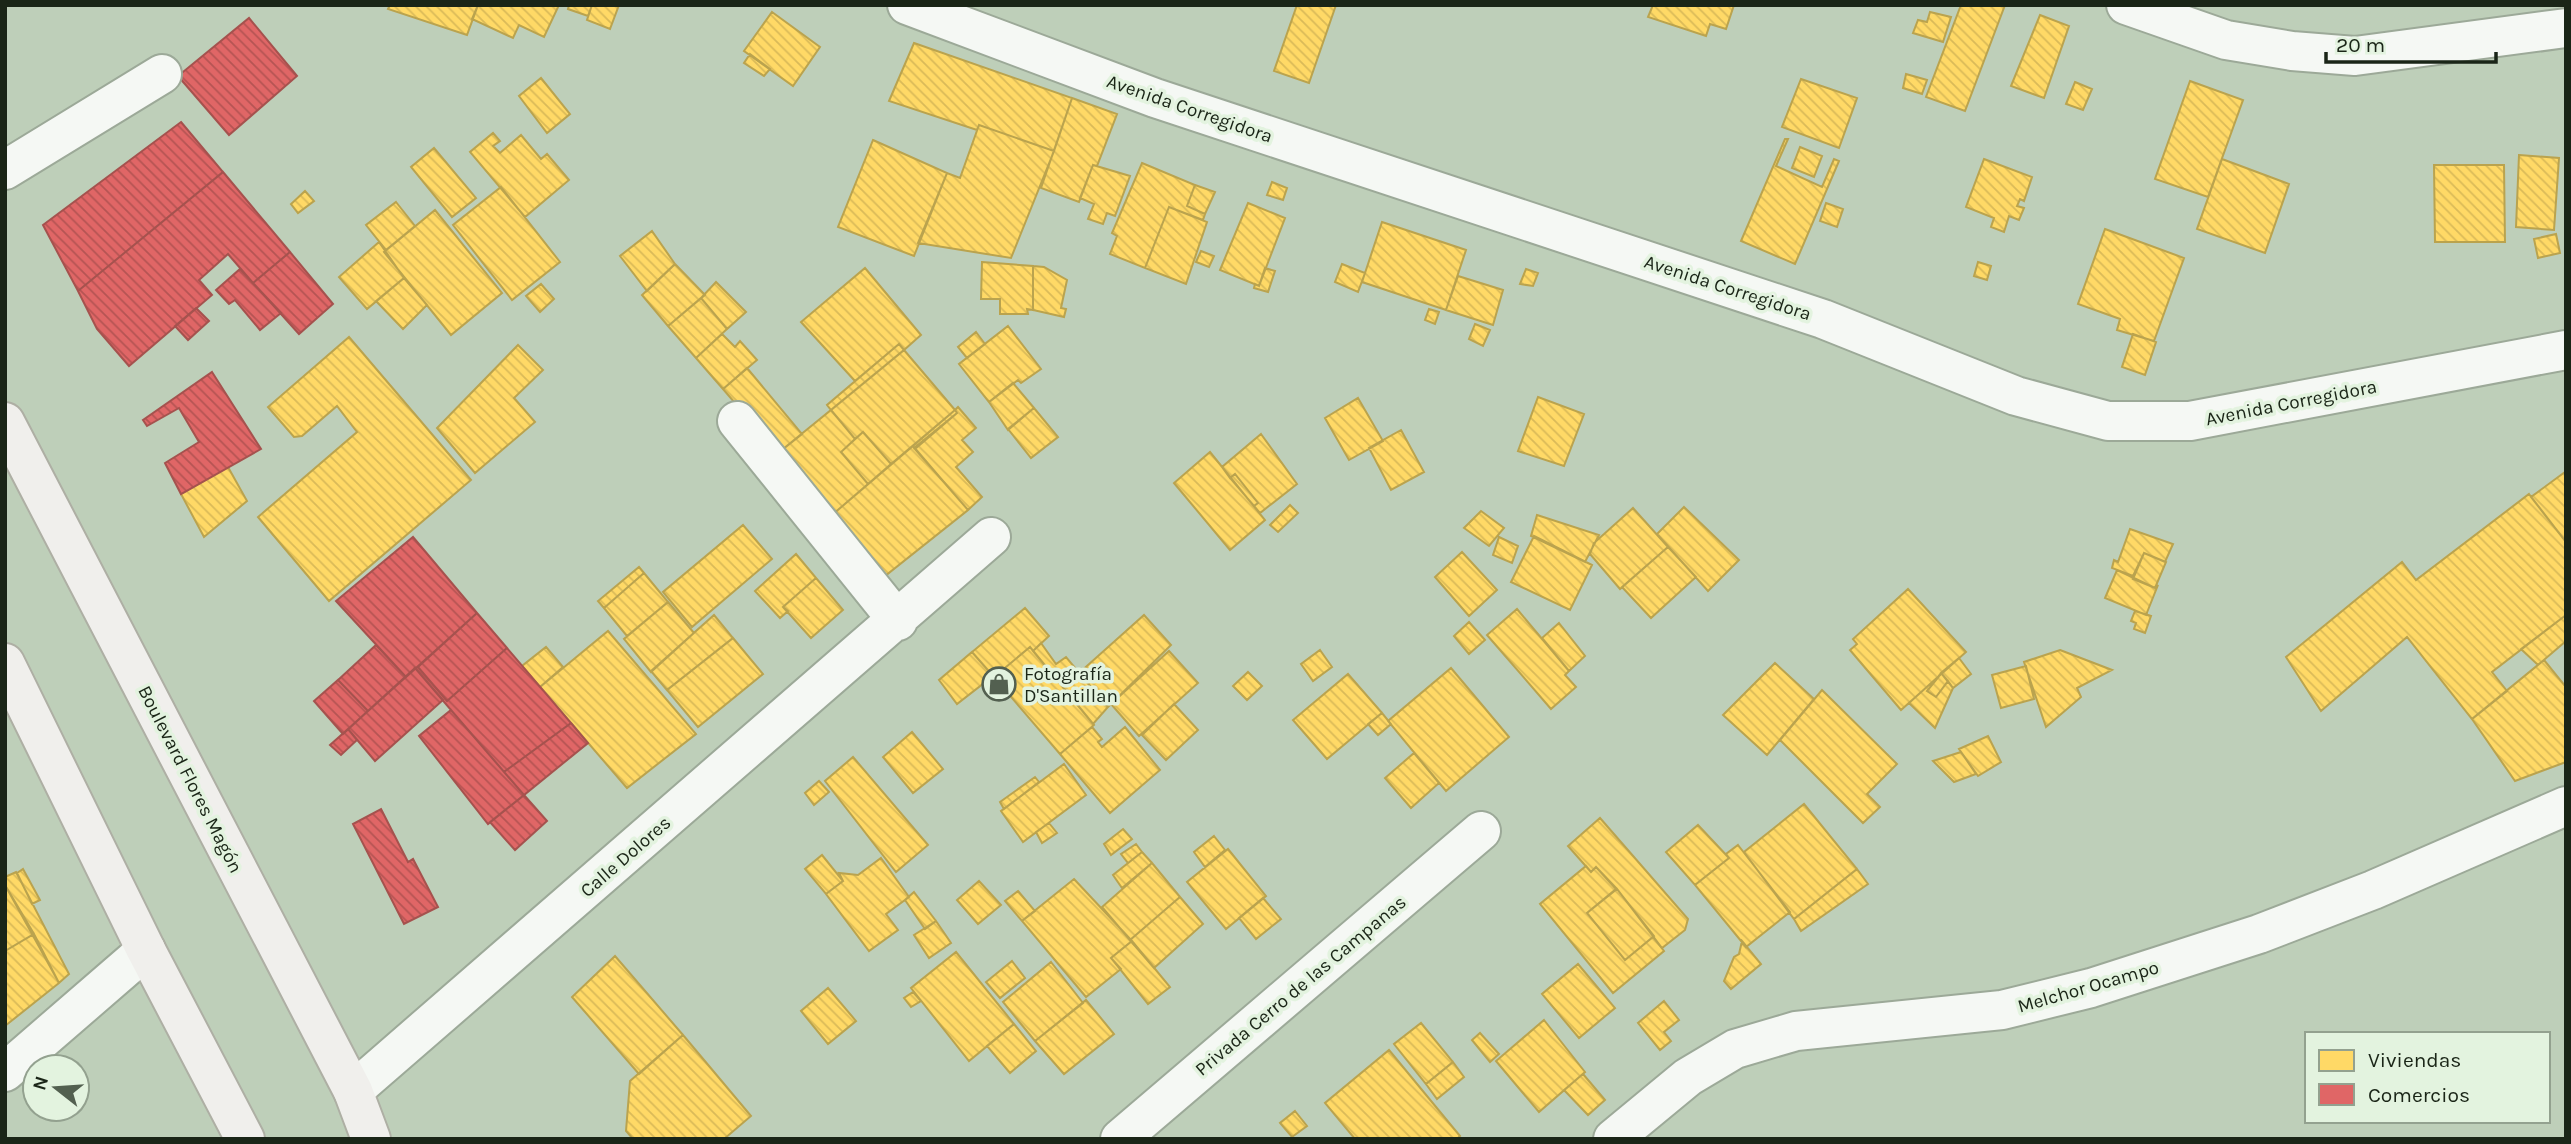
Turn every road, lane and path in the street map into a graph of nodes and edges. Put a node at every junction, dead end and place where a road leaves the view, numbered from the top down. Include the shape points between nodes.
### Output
1 (907, 5) edge
2 (2126, 5) edge
3 (2566, 28) edge
4 (162, 74) dead end
5 (5, 170) edge
6 (2566, 350) edge
7 (737, 421) dead end
8 (5, 422) edge
9 (991, 537) dead end
10 (898, 621) junction
11 (5, 663) edge
12 (2566, 806) edge
13 (1481, 831) dead end
14 (146, 950) junction
15 (5, 1072) edge
16 (353, 1091) junction
17 (246, 1139) edge
18 (371, 1139) edge
19 (1120, 1139) edge
20 (1613, 1139) edge

1 - 6 street, Avenida Corregidora via 1155,98 1823,319 2016,396 2108,421 2190,421
2 - 3 street via 2226,40 2355,55
4 - 5 street
7 - 10 street
8 - 16 main road, Boulevard Flores Magón
9 - 10 street, Calle Dolores
10 - 16 street, Calle Dolores
11 - 14 main road
12 - 20 street, Melchor Ocampo via 2284,925 2091,988 2002,1010 1796,1031 1735,1049 1688,1077
13 - 19 street, Privada Cerro de las Campanas
14 - 15 street
14 - 17 main road
16 - 18 main road, Boulevard Flores Magón

